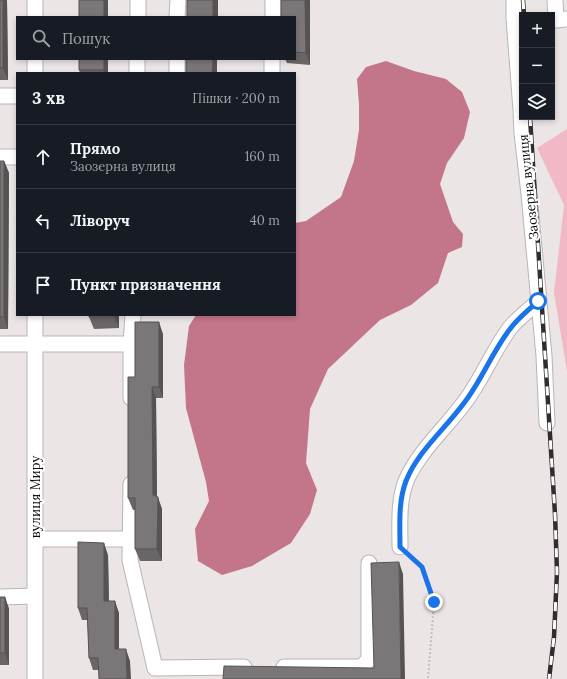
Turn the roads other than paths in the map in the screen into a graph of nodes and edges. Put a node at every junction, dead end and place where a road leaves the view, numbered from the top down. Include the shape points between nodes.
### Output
1 (35, 0) edge
2 (138, 0) edge
3 (178, 0) edge
4 (273, 0) edge
5 (514, 0) edge
6 (554, 0) edge
7 (35, 16) edge
8 (138, 16) edge
9 (178, 16) edge
10 (273, 16) edge
11 (567, 19) edge
12 (35, 60) edge
13 (137, 60) edge
14 (177, 60) edge
15 (272, 60) edge
16 (35, 72) edge
17 (137, 72) edge
18 (177, 72) edge
19 (272, 72) edge
20 (0, 96) edge
21 (16, 96) edge
22 (0, 157) edge
23 (16, 158) edge
24 (538, 301) junction
25 (35, 316) edge
26 (133, 316) edge
27 (0, 344) edge
28 (35, 344) junction
29 (131, 344) junction
30 (131, 414) edge
31 (547, 423) dead end
32 (131, 469) edge
33 (35, 539) junction
34 (131, 539) junction
35 (400, 547) road end
36 (369, 563) dead end
37 (35, 596) junction
38 (0, 597) edge
39 (223, 673) edge
40 (35, 679) edge

1 - 7 street
2 - 8 street
3 - 9 street
4 - 10 street
5 - 24 street, Заозерна вулиця via 522,133
6 - 11 street via 556,20
12 - 16 street
13 - 17 street
14 - 18 street
15 - 19 street
20 - 21 street
22 - 23 street
24 - 31 street, Заозерна вулиця
24 - 35 street via 511,327 474,389 412,468 400,510
25 - 28 street, вулиця Миру
26 - 29 street
27 - 28 street
28 - 29 street
28 - 33 street, вулиця Миру
29 - 30 street
32 - 34 street
33 - 34 street
33 - 37 street, вулиця Миру
34 - 39 street via 130,560 155,668
36 - 39 street via 369,659 362,667 265,667
37 - 38 street
37 - 40 street, вулиця Миру

